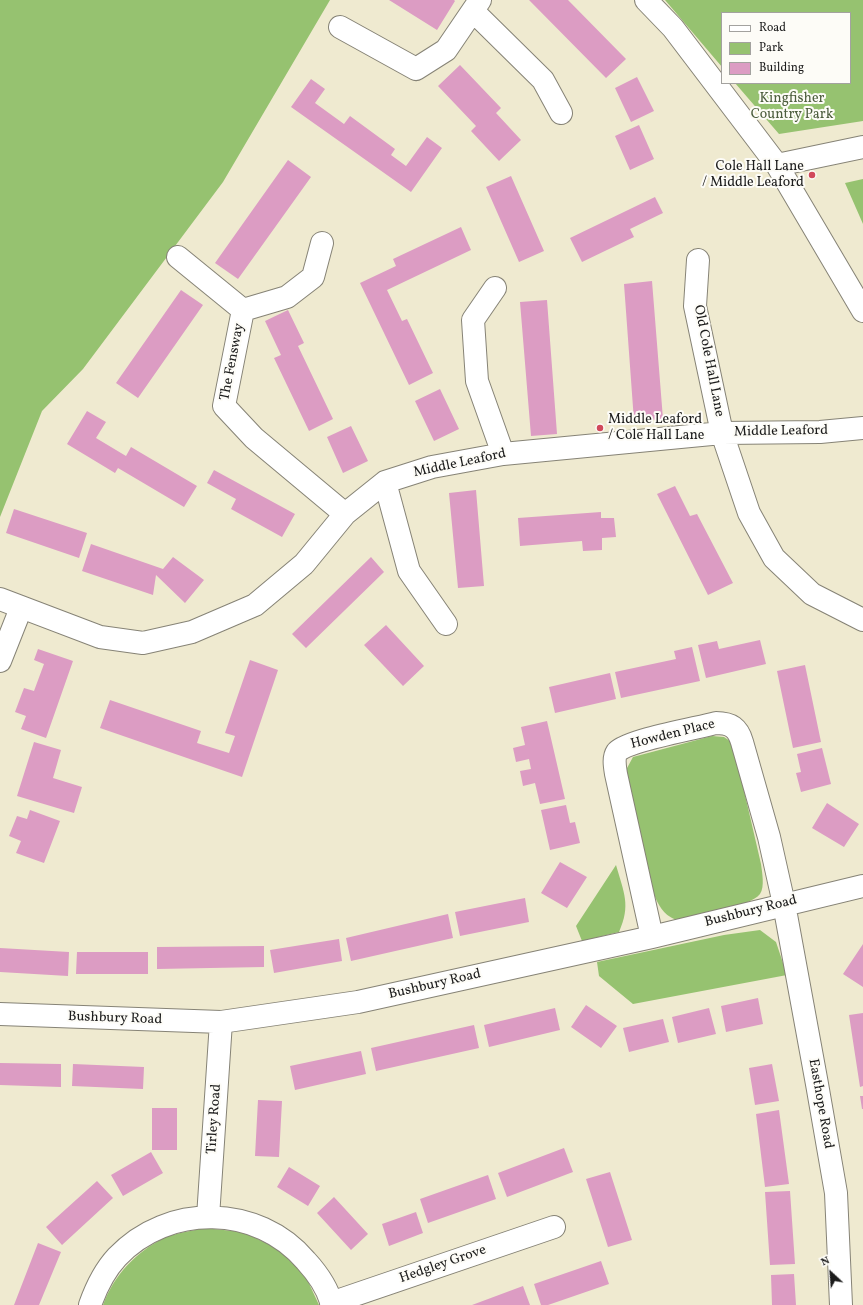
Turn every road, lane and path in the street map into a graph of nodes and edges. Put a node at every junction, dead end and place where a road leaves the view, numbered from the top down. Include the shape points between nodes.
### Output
1 (646, 0) edge
2 (476, 5) edge
3 (340, 27) dead end
4 (561, 113) dead end
5 (863, 147) edge
6 (777, 165) junction
7 (322, 244) dead end
8 (178, 258) dead end
9 (698, 260) dead end
10 (495, 288) dead end
11 (243, 310) junction
12 (863, 311) edge
13 (863, 428) edge
14 (722, 433) junction
15 (503, 454) junction
16 (385, 482) junction
17 (345, 514) junction
18 (0, 599) edge
19 (21, 608) junction
20 (863, 620) edge
21 (446, 624) dead end
22 (0, 661) edge
23 (863, 886) edge
24 (784, 904) junction
25 (652, 937) junction
26 (0, 1014) edge
27 (221, 1022) junction
28 (208, 1216) junction
29 (554, 1227) dead end
30 (332, 1304) edge
31 (90, 1305) edge
32 (841, 1305) edge

1 - 6 street via 673,28
2 - 3 street via 446,50 416,69
2 - 4 street via 543,80
5 - 6 street
6 - 12 street
7 - 11 street via 313,277 287,297
8 - 11 street, The Fensway
9 - 14 street, Old Cole Hall Lane via 695,306
10 - 15 street via 473,320 477,381
11 - 17 street, The Fensway via 224,406 254,438
13 - 14 street, Middle Leaford via 820,432
14 - 15 street, Middle Leaford
14 - 20 street, Old Cole Hall Lane via 749,514 774,558 812,594
15 - 16 street, Middle Leaford via 432,467
16 - 17 street, Middle Leaford
16 - 21 street via 409,571
17 - 19 street, Middle Leaford via 304,564 255,605 192,632 143,643 100,637
18 - 19 street, Middle Leaford
19 - 22 street
23 - 24 street, Bushbury Road
24 - 25 street, Bushbury Road
24 - 25 street, Howden Place via 767,830 742,742 734,727 726,723 716,723 630,744 617,752 614,760
24 - 32 street, Easthope Road via 836,1193
25 - 27 street, Bushbury Road via 358,1002
26 - 27 street, Bushbury Road
27 - 28 street, Tirley Road
28 - 30 street via 240,1220 276,1235 296,1249 317,1274
28 - 31 street via 177,1221 144,1235 117,1258 96,1287
29 - 30 street, Hedgley Grove

